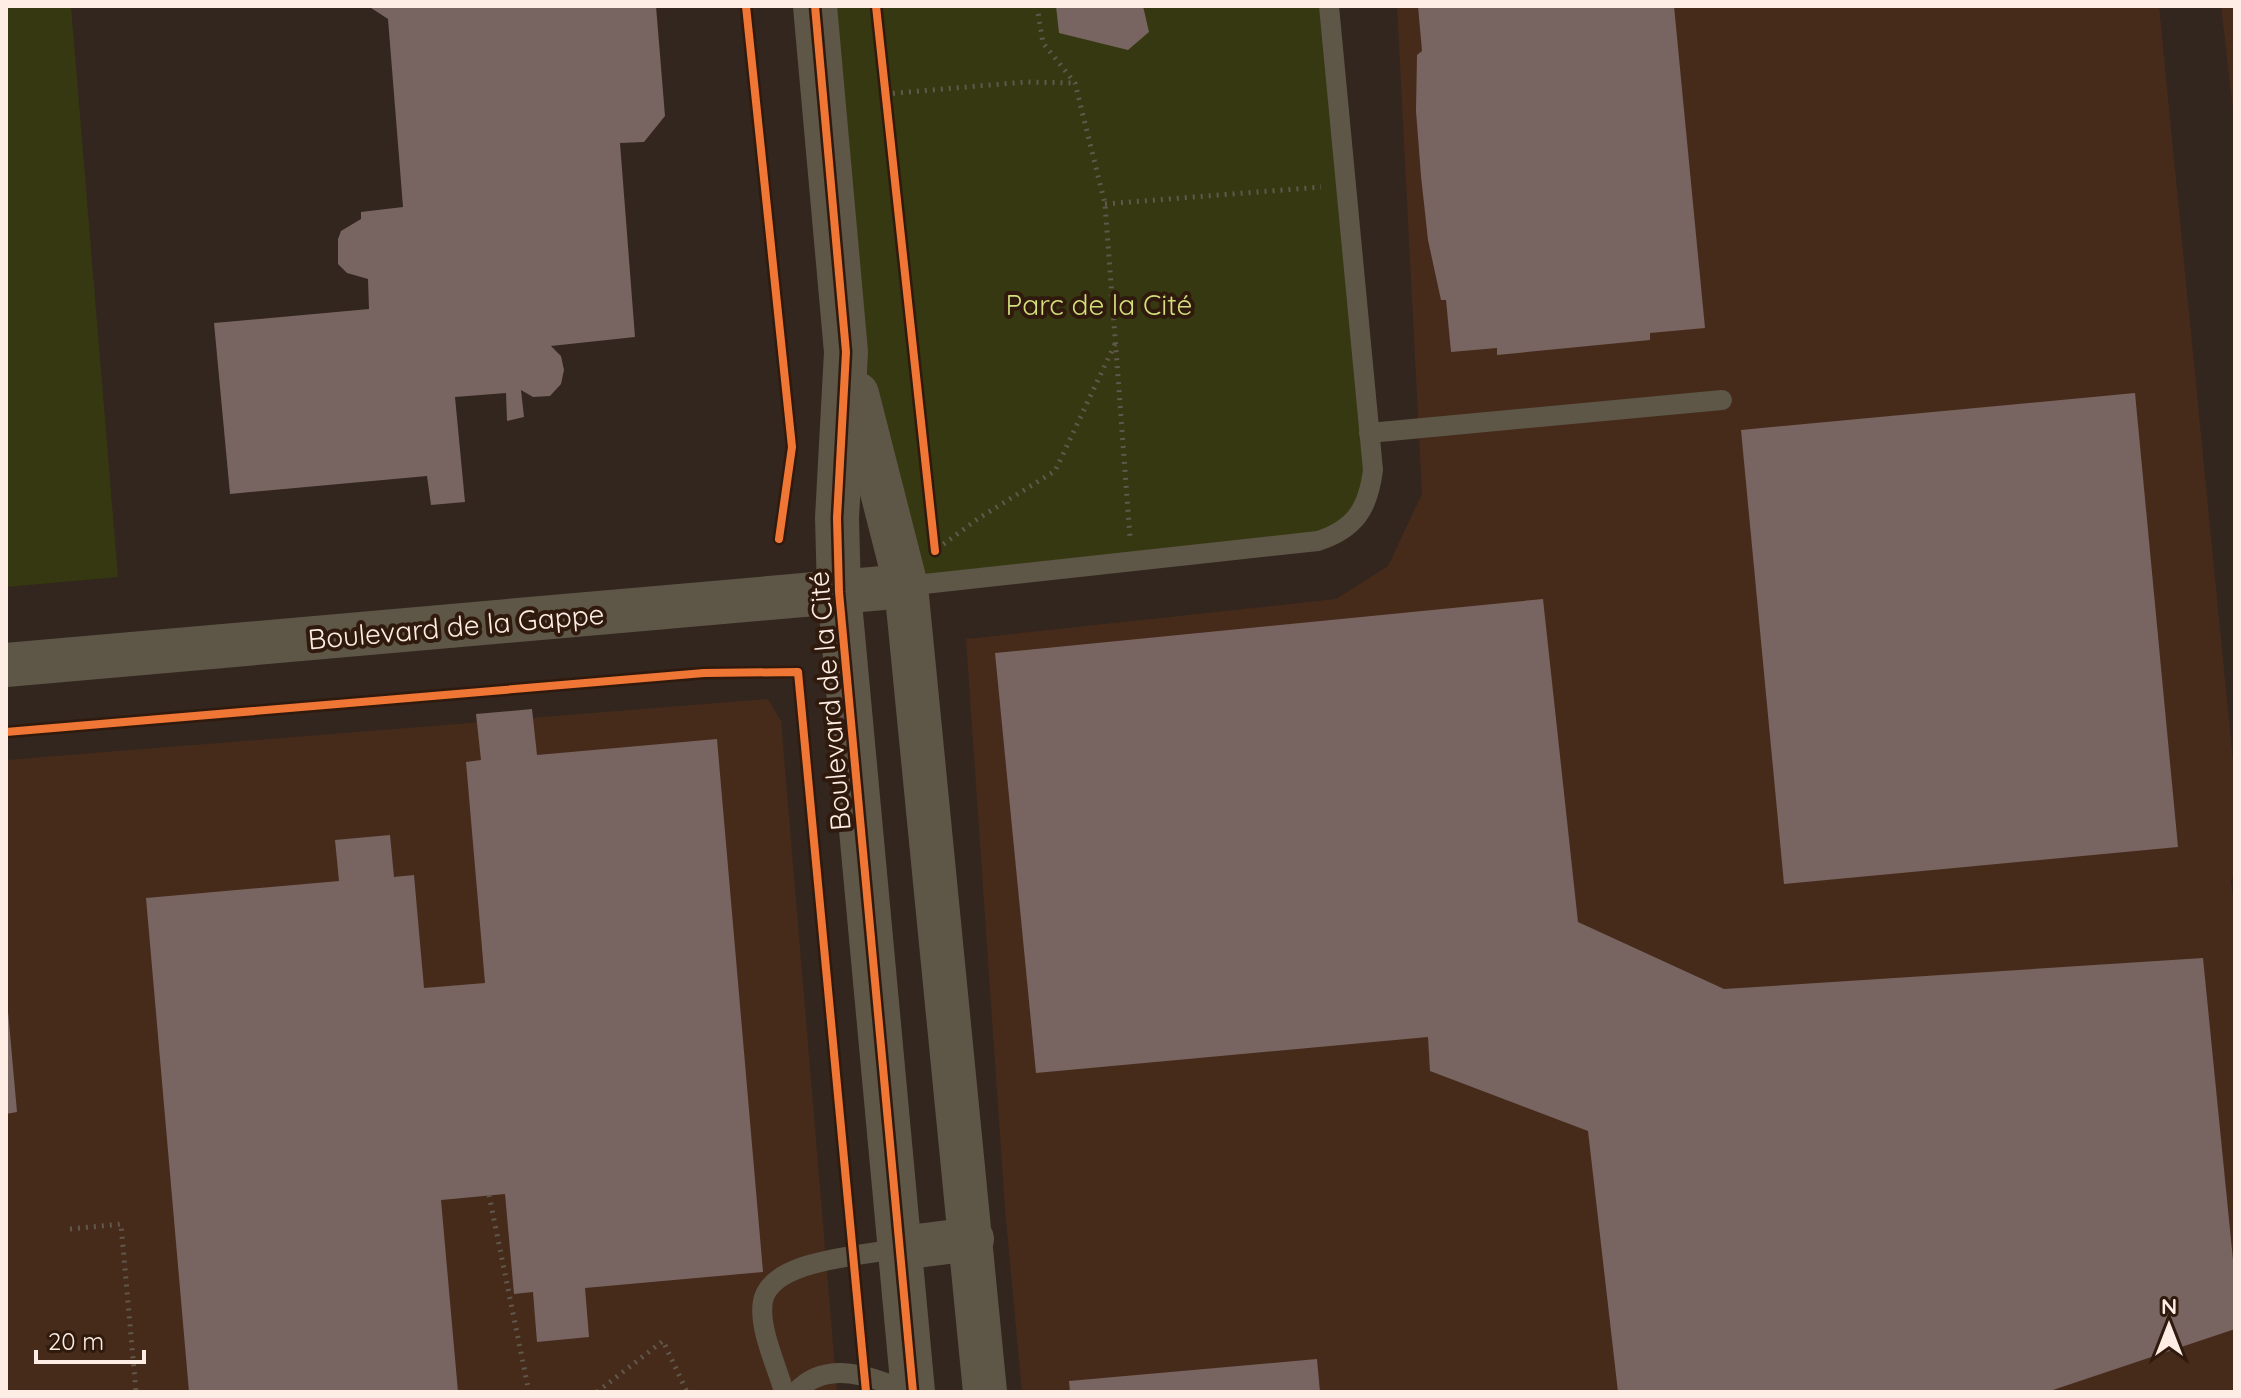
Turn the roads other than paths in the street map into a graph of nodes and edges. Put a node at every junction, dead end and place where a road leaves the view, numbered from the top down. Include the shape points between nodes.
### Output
1 (815, 6) edge
2 (1329, 6) edge
3 (846, 352) junction
4 (1722, 400) dead end
5 (1369, 433) junction
6 (906, 586) junction
7 (839, 592) junction
8 (6, 665) edge
9 (972, 1239) junction
10 (901, 1248) junction
11 (784, 1392) edge
12 (796, 1392) edge
13 (910, 1392) edge
14 (985, 1392) edge

1 - 3 street, Boulevard de la Cité
2 - 5 lane
3 - 6 street, Boulevard de la Cité
3 - 7 street, Boulevard de la Cité via 837,518
4 - 5 lane
5 - 6 lane via 1370,494 1341,533 1318,541
6 - 7 street, Boulevard de la Gappe
6 - 9 street, Boulevard de la Cité
7 - 8 street, Boulevard de la Gappe
7 - 10 street, Boulevard de la Cité
9 - 10 street
9 - 14 street, Boulevard de la Cité
10 - 11 lane via 799,1266 770,1285 763,1318
10 - 13 street, Boulevard de la Cité
12 - 13 lane via 830,1373 865,1375

